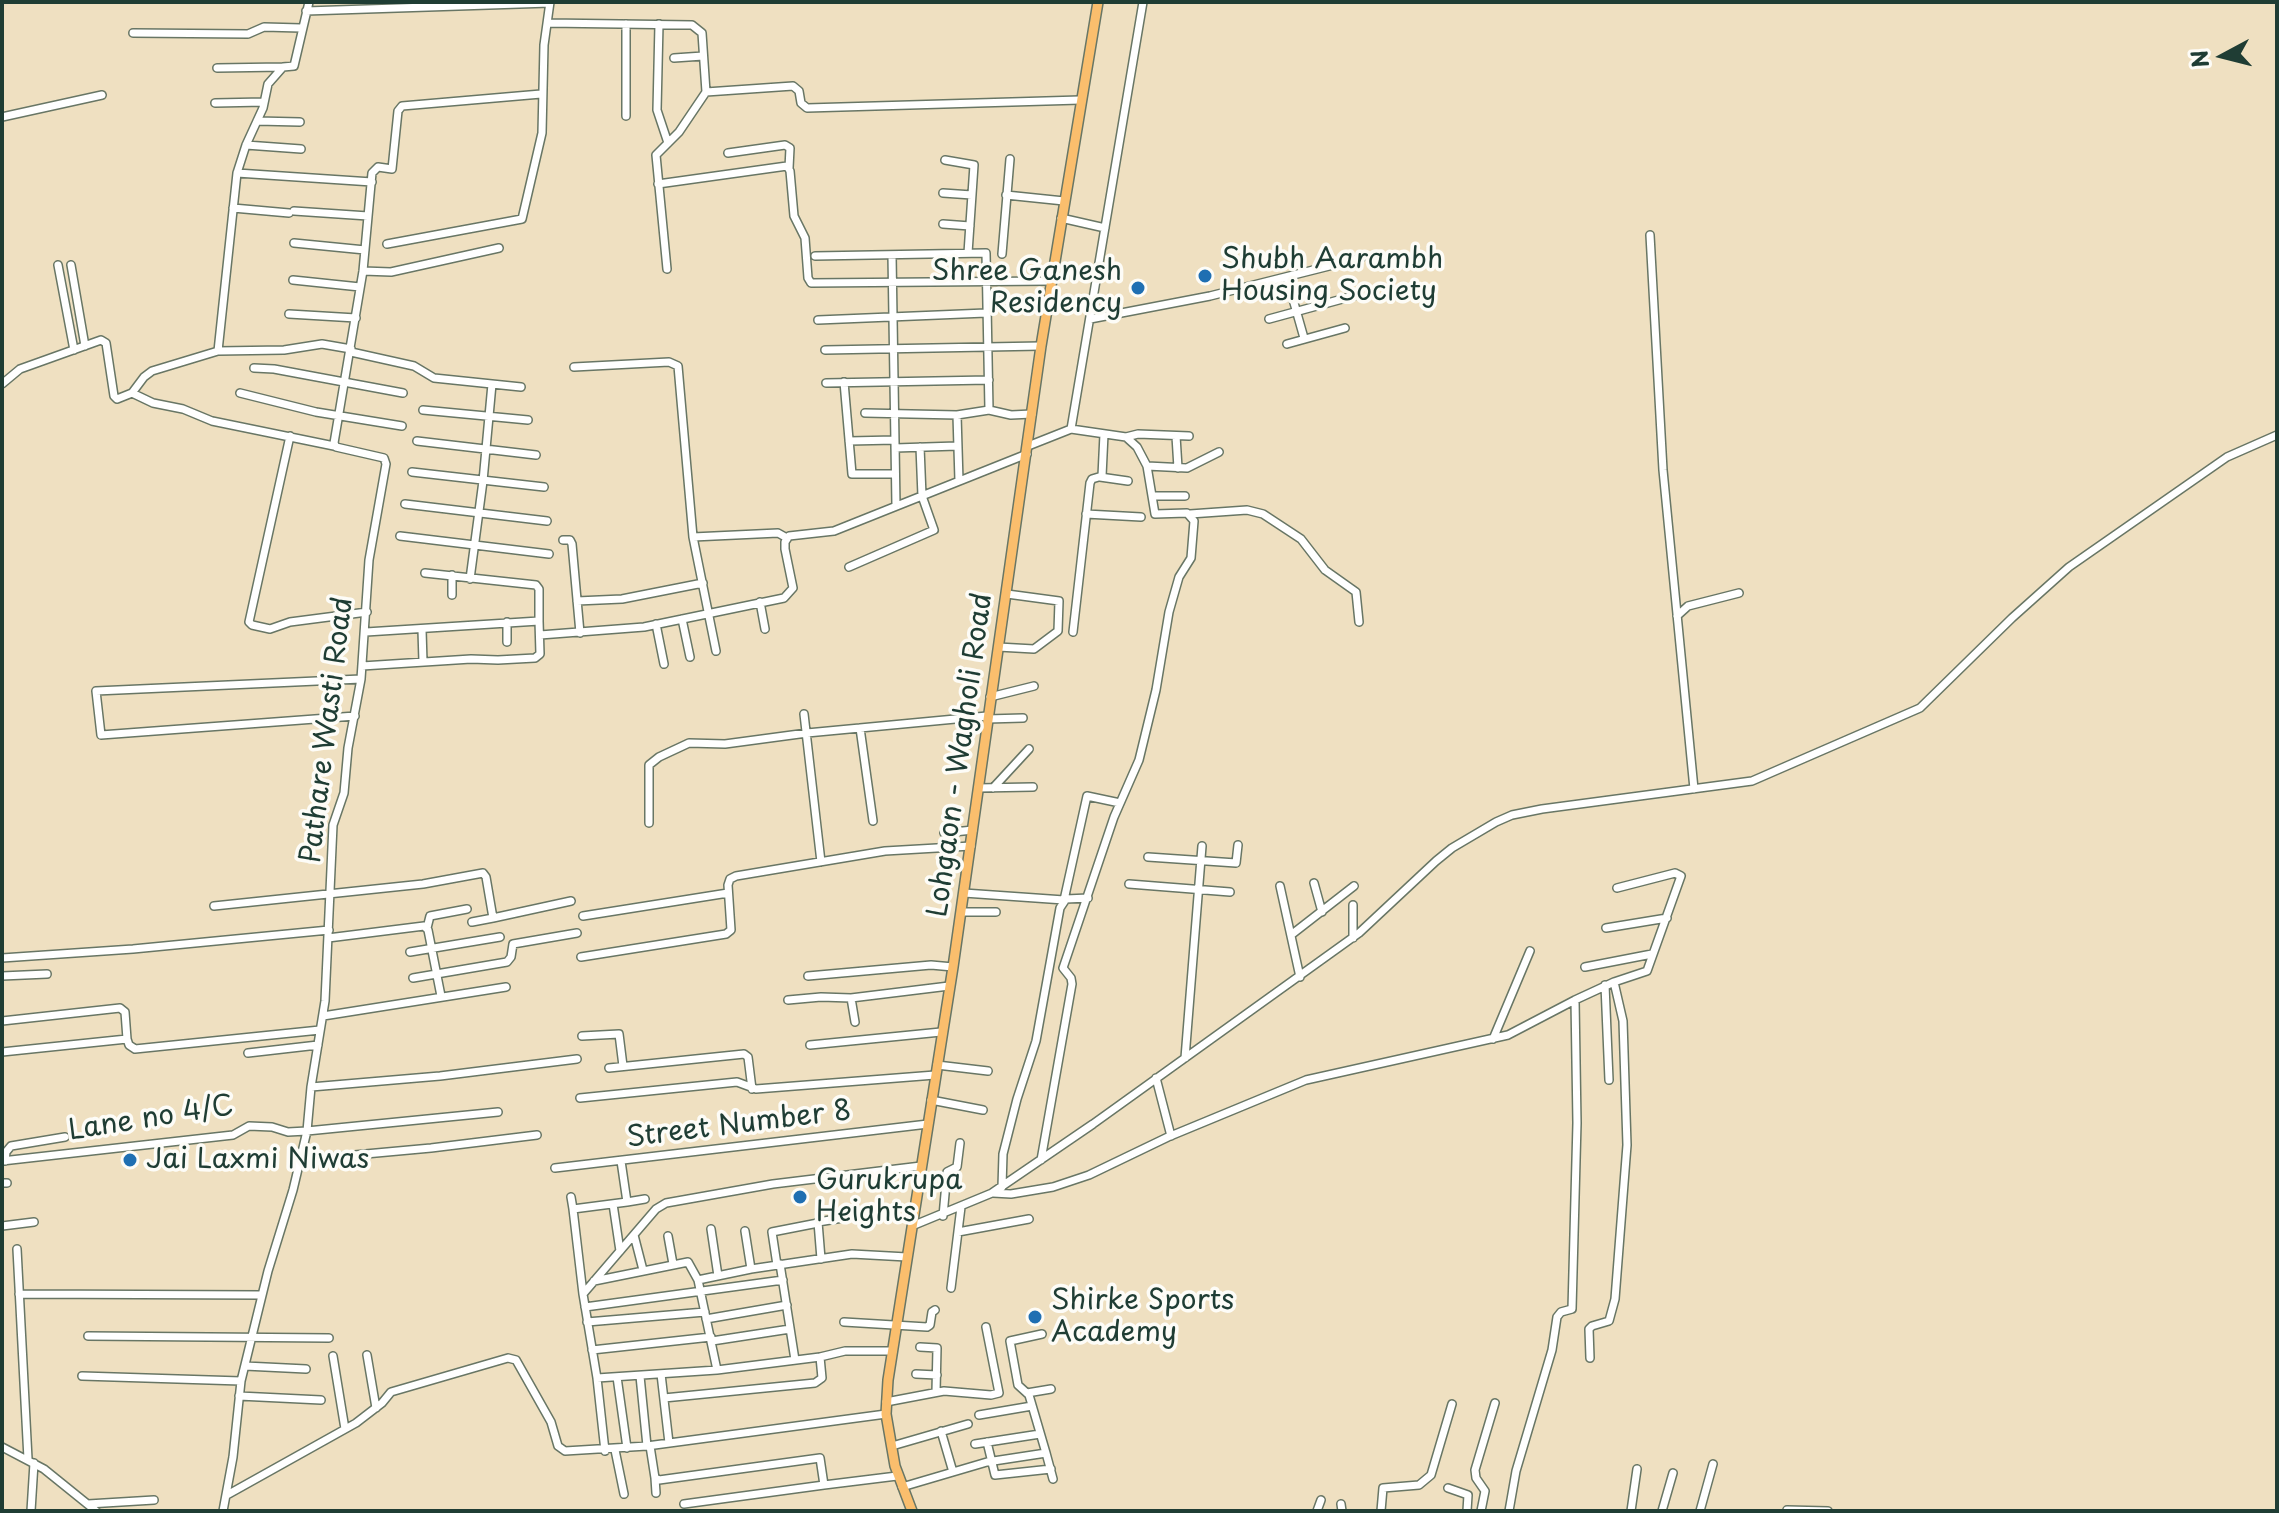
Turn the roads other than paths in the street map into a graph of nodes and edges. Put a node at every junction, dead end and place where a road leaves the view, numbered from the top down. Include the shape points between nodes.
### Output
1 (309, 2) edge
2 (550, 2) edge
3 (1098, 2) edge
4 (1143, 2) edge
5 (306, 11) junction
6 (548, 23) junction
7 (626, 24) junction
8 (659, 24) junction
9 (301, 28) junction
10 (133, 33) dead end
11 (703, 56) junction
12 (674, 58) dead end
13 (283, 67) junction
14 (217, 68) dead end
15 (706, 92) junction
16 (541, 94) junction
17 (102, 95) dead end
18 (1080, 100) junction
19 (264, 102) junction
20 (215, 103) dead end
21 (626, 116) dead end
22 (2, 117) edge
23 (257, 121) junction
24 (300, 122) dead end
25 (668, 143) junction
26 (246, 145) junction
27 (301, 149) dead end
28 (728, 153) dead end
29 (1010, 159) dead end
30 (945, 160) dead end
31 (789, 168) junction
32 (237, 173) junction
33 (372, 182) junction
34 (658, 184) junction
35 (943, 193) dead end
36 (972, 195) junction
37 (1006, 195) junction
38 (1064, 201) junction
39 (233, 208) junction
40 (368, 216) junction
41 (1061, 218) junction
42 (943, 224) dead end
43 (970, 226) junction
44 (1105, 228) junction
45 (1650, 235) dead end
46 (294, 243) dead end
47 (387, 244) dead end
48 (499, 248) dead end
49 (365, 250) junction
50 (968, 253) junction
51 (1002, 254) dead end
52 (892, 255) junction
53 (815, 256) dead end
54 (1361, 258) dead end
55 (58, 265) dead end
56 (71, 265) dead end
57 (667, 269) dead end
58 (363, 271) junction
59 (1287, 278) junction
60 (293, 280) dead end
61 (984, 281) junction
62 (1052, 281) junction
63 (893, 282) junction
64 (360, 287) junction
65 (1357, 295) dead end
66 (1296, 311) junction
67 (986, 313) junction
68 (289, 314) dead end
69 (893, 316) junction
70 (356, 318) junction
71 (1090, 319) junction
72 (1269, 319) dead end
73 (818, 320) dead end
74 (1345, 328) dead end
75 (1304, 338) junction
76 (1287, 344) dead end
77 (85, 346) junction
78 (1041, 346) junction
79 (894, 348) junction
80 (987, 348) junction
81 (74, 350) junction
82 (825, 350) dead end
83 (218, 351) junction
84 (351, 351) junction
85 (574, 367) dead end
86 (254, 368) dead end
87 (989, 380) junction
88 (345, 381) junction
89 (895, 381) junction
90 (844, 382) junction
91 (826, 383) dead end
92 (2, 384) edge
93 (492, 384) junction
94 (521, 387) dead end
95 (132, 393) junction
96 (240, 393) dead end
97 (403, 393) dead end
98 (117, 399) junction
99 (115, 410) dead end
100 (423, 410) dead end
101 (989, 410) junction
102 (865, 413) dead end
103 (895, 413) junction
104 (1032, 414) junction
105 (339, 415) junction
106 (957, 415) junction
107 (489, 417) junction
108 (528, 420) dead end
109 (402, 426) dead end
110 (1071, 429) junction
111 (1104, 434) junction
112 (2277, 435) edge
113 (290, 436) junction
114 (1176, 436) junction
115 (1189, 436) dead end
116 (1126, 437) junction
117 (417, 441) dead end
118 (849, 441) junction
119 (895, 444) junction
120 (334, 446) junction
121 (957, 446) junction
122 (920, 447) junction
123 (486, 449) junction
124 (1027, 450) junction
125 (1219, 452) dead end
126 (536, 455) dead end
127 (1147, 466) junction
128 (1178, 468) junction
129 (412, 472) dead end
130 (895, 474) junction
131 (1100, 477) junction
132 (483, 481) junction
133 (959, 481) junction
134 (1128, 481) dead end
135 (544, 487) dead end
136 (922, 496) junction
137 (1152, 496) junction
138 (1185, 496) dead end
139 (405, 504) dead end
140 (896, 506) junction
141 (477, 514) junction
142 (1086, 514) junction
143 (1190, 514) junction
144 (1141, 517) dead end
145 (547, 521) dead end
146 (400, 536) dead end
147 (693, 537) junction
148 (787, 538) junction
149 (563, 540) dead end
150 (476, 544) junction
151 (549, 554) dead end
152 (849, 567) dead end
153 (425, 573) dead end
154 (452, 575) junction
155 (470, 579) junction
156 (703, 583) junction
157 (1739, 593) dead end
158 (1007, 594) junction
159 (452, 595) dead end
160 (577, 601) junction
161 (760, 602) junction
162 (367, 612) junction
163 (709, 613) junction
164 (1677, 616) junction
165 (682, 619) junction
166 (539, 621) junction
167 (507, 622) junction
168 (1359, 622) dead end
169 (656, 624) junction
170 (765, 629) dead end
171 (422, 630) junction
172 (366, 632) junction
173 (1073, 632) dead end
174 (580, 633) junction
175 (540, 635) junction
176 (507, 642) dead end
177 (998, 647) junction
178 (716, 651) dead end
179 (690, 657) dead end
180 (423, 662) junction
181 (664, 664) dead end
182 (362, 666) junction
183 (361, 679) junction
184 (1034, 686) dead end
185 (990, 697) junction
186 (804, 714) dead end
187 (355, 716) junction
188 (987, 717) junction
189 (1023, 718) dead end
190 (860, 728) junction
191 (807, 733) junction
192 (1029, 749) dead end
193 (1033, 787) dead end
194 (978, 788) junction
195 (993, 788) junction
196 (1694, 789) junction
197 (1120, 803) junction
198 (873, 821) dead end
199 (649, 823) dead end
200 (973, 830) junction
201 (944, 833) dead end
202 (1238, 845) dead end
203 (971, 846) junction
204 (1202, 846) dead end
205 (1148, 857) dead end
206 (1200, 861) junction
207 (821, 862) junction
208 (1314, 883) dead end
209 (1129, 884) dead end
210 (1280, 886) dead end
211 (1354, 886) dead end
212 (1617, 888) dead end
213 (1198, 889) junction
214 (331, 892) junction
215 (1230, 892) dead end
216 (728, 893) junction
217 (964, 893) junction
218 (1088, 898) junction
219 (1064, 900) junction
220 (571, 901) dead end
221 (1353, 905) dead end
222 (214, 906) dead end
223 (467, 909) dead end
224 (961, 912) junction
225 (996, 912) dead end
226 (1322, 912) junction
227 (583, 916) dead end
228 (493, 918) junction
229 (1667, 918) junction
230 (472, 922) dead end
231 (427, 928) junction
232 (1606, 928) dead end
233 (577, 933) dead end
234 (328, 934) junction
235 (1291, 935) junction
236 (500, 937) dead end
237 (1353, 938) junction
238 (431, 948) junction
239 (1530, 951) dead end
240 (410, 952) dead end
241 (1652, 954) junction
242 (581, 957) dead end
243 (2, 958) edge
244 (953, 967) junction
245 (1585, 967) dead end
246 (438, 972) junction
247 (47, 974) dead end
248 (2, 976) edge
249 (808, 976) dead end
250 (1300, 977) junction
251 (413, 978) dead end
252 (1614, 982) junction
253 (1605, 985) junction
254 (949, 986) junction
255 (506, 987) dead end
256 (441, 996) junction
257 (851, 998) junction
258 (788, 1000) dead end
259 (1575, 1000) junction
260 (323, 1016) junction
261 (2, 1021) edge
262 (855, 1022) dead end
263 (320, 1030) junction
264 (941, 1032) junction
265 (582, 1036) dead end
266 (127, 1039) junction
267 (1493, 1039) junction
268 (318, 1045) junction
269 (810, 1045) dead end
270 (2, 1052) edge
271 (248, 1053) dead end
272 (1185, 1058) junction
273 (577, 1059) dead end
274 (623, 1066) junction
275 (609, 1068) dead end
276 (936, 1070) junction
277 (988, 1071) dead end
278 (1156, 1078) junction
279 (1609, 1080) dead end
280 (311, 1087) junction
281 (752, 1089) junction
282 (580, 1098) dead end
283 (931, 1100) junction
284 (983, 1110) dead end
285 (498, 1112) dead end
286 (928, 1124) junction
287 (307, 1131) junction
288 (537, 1135) dead end
289 (1171, 1136) junction
290 (65, 1137) dead end
291 (960, 1143) dead end
292 (300, 1160) junction
293 (1041, 1160) junction
294 (4, 1161) edge
295 (621, 1161) junction
296 (921, 1166) junction
297 (555, 1168) dead end
298 (1002, 1187) junction
299 (992, 1193) junction
300 (571, 1197) dead end
301 (645, 1199) dead end
302 (627, 1202) junction
303 (613, 1204) junction
304 (961, 1207) junction
305 (573, 1209) junction
306 (855, 1216) dead end
307 (943, 1216) junction
308 (1029, 1219) dead end
309 (34, 1222) dead end
310 (818, 1223) junction
311 (2, 1226) edge
312 (912, 1226) junction
313 (711, 1229) dead end
314 (745, 1231) dead end
315 (958, 1232) junction
316 (634, 1235) junction
317 (668, 1236) dead end
318 (17, 1249) dead end
319 (620, 1251) junction
320 (907, 1257) junction
321 (821, 1259) junction
322 (673, 1264) junction
323 (779, 1265) junction
324 (751, 1269) junction
325 (643, 1270) junction
326 (718, 1276) junction
327 (698, 1280) junction
328 (783, 1280) junction
329 (594, 1281) junction
330 (951, 1288) dead end
331 (19, 1294) junction
332 (583, 1294) junction
333 (701, 1294) junction
334 (262, 1295) junction
335 (787, 1305) junction
336 (585, 1307) junction
337 (935, 1310) dead end
338 (706, 1315) junction
339 (587, 1322) junction
340 (844, 1322) dead end
341 (897, 1325) junction
342 (986, 1327) dead end
343 (790, 1329) junction
344 (1042, 1334) dead end
345 (88, 1336) dead end
346 (251, 1336) junction
347 (329, 1338) dead end
348 (711, 1339) junction
349 (920, 1347) dead end
350 (592, 1350) junction
351 (893, 1351) junction
352 (367, 1355) dead end
353 (333, 1356) dead end
354 (820, 1357) junction
355 (1590, 1358) dead end
356 (795, 1360) junction
357 (245, 1366) junction
358 (306, 1369) dead end
359 (717, 1370) junction
360 (661, 1374) junction
361 (916, 1374) dead end
362 (937, 1375) junction
363 (82, 1376) dead end
364 (640, 1376) junction
365 (617, 1377) junction
366 (597, 1378) junction
367 (241, 1381) junction
368 (1051, 1389) dead end
369 (936, 1392) junction
370 (1027, 1393) junction
371 (239, 1396) junction
372 (664, 1398) junction
373 (321, 1400) dead end
374 (886, 1402) junction
375 (1495, 1403) dead end
376 (1452, 1404) dead end
377 (1032, 1406) junction
378 (376, 1408) junction
379 (886, 1414) junction
380 (979, 1415) dead end
381 (968, 1424) dead end
382 (345, 1429) junction
383 (941, 1431) junction
384 (1040, 1434) junction
385 (987, 1442) junction
386 (669, 1443) junction
387 (975, 1444) dead end
388 (648, 1446) junction
389 (892, 1446) junction
390 (2, 1447) edge
391 (627, 1448) junction
392 (615, 1450) junction
393 (605, 1451) junction
394 (1046, 1453) junction
395 (31, 1461) junction
396 (991, 1461) junction
397 (1713, 1464) dead end
398 (1051, 1469) junction
399 (1637, 1469) dead end
400 (953, 1472) junction
401 (1673, 1473) dead end
402 (897, 1476) junction
403 (655, 1478) junction
404 (1053, 1479) dead end
405 (824, 1485) junction
406 (902, 1487) junction
407 (1448, 1488) dead end
408 (656, 1493) dead end
409 (624, 1494) dead end
410 (227, 1495) junction
411 (154, 1500) dead end
412 (1321, 1500) dead end
413 (88, 1504) junction
414 (684, 1504) dead end
415 (1787, 1510) edge
416 (31, 1511) edge
417 (96, 1511) edge
418 (223, 1511) edge
419 (912, 1511) edge
420 (1317, 1511) edge
421 (1381, 1511) edge
422 (1467, 1511) edge
423 (1481, 1511) edge
424 (1509, 1511) edge
425 (1631, 1511) edge
426 (1662, 1511) edge
427 (1700, 1511) edge
428 (1828, 1511) edge

1 - 5 street
2 - 5 street
2 - 6 street
3 - 18 main road, Lohgaon - Wagholi Road
4 - 44 street
5 - 9 street
6 - 7 street
6 - 16 street
7 - 8 street
7 - 21 street
8 - 11 street via 697,27
8 - 25 street via 657,110
9 - 10 street via 264,27 248,34
9 - 13 street via 294,66
11 - 12 street
11 - 15 street
13 - 14 street
13 - 19 street via 268,84
15 - 18 street via 793,86 807,108
15 - 25 street
16 - 33 street via 402,106 392,169 374,169
16 - 47 street via 540,141 522,219
17 - 22 street
18 - 38 main road, Lohgaon - Wagholi Road
19 - 20 street
19 - 23 street
23 - 24 street
23 - 26 street
25 - 34 street via 656,155
26 - 27 street
26 - 32 street
28 - 31 street via 785,145 790,148
29 - 37 street
30 - 36 street via 974,163
31 - 34 street
31 - 63 street via 794,216 805,238 811,283
32 - 33 street
32 - 39 street
33 - 40 street
34 - 57 street
35 - 36 street
36 - 43 street
37 - 38 street
37 - 51 street
38 - 41 main road, Lohgaon - Wagholi Road
39 - 40 street
39 - 83 street
40 - 49 street
41 - 44 street
41 - 62 main road, Lohgaon - Wagholi Road
42 - 43 street
43 - 50 street
44 - 71 street
45 - 164 street
46 - 49 street
48 - 58 street via 391,272
49 - 58 street
50 - 52 street
50 - 61 street via 986,253
52 - 53 street
52 - 63 street
54 - 59 street
55 - 81 street
56 - 77 street
58 - 64 street
59 - 66 street
59 - 71 street
60 - 64 street
61 - 62 street
61 - 63 street
61 - 67 street
62 - 78 main road, Lohgaon - Wagholi Road
63 - 69 street
64 - 70 street
65 - 66 street
66 - 72 street
66 - 75 street
67 - 69 street
67 - 80 street
68 - 70 street
69 - 73 street
69 - 79 street
70 - 84 street
71 - 110 street
74 - 75 street
75 - 76 street
77 - 81 street
77 - 98 street via 106,343
78 - 80 street
78 - 104 main road, Lohgaon - Wagholi Road
79 - 80 street
79 - 82 street
79 - 89 street
80 - 87 street
81 - 92 street via 20,369
83 - 84 street via 322,344
83 - 95 street via 152,371
84 - 88 street
84 - 93 street via 414,366 429,377
85 - 147 street via 669,362 678,366
86 - 88 street
87 - 89 street
87 - 101 street
88 - 97 street
88 - 105 street
89 - 90 street
89 - 103 street
90 - 91 street
90 - 118 street
93 - 94 street
93 - 107 street
95 - 98 street
95 - 113 street via 212,421
96 - 105 street
98 - 99 street
100 - 107 street
101 - 104 street
101 - 106 street
102 - 103 street
103 - 106 street
103 - 119 street
104 - 124 main road, Lohgaon - Wagholi Road
105 - 109 street
105 - 120 street
106 - 121 street
107 - 108 street
107 - 123 street
110 - 111 street
110 - 124 street
111 - 116 street
111 - 131 street
112 - 196 street via 2237,451 2069,567 1920,708 1752,781
113 - 120 street
113 - 162 street via 249,622 270,629
114 - 115 street
114 - 116 street
114 - 128 street
116 - 127 street
117 - 123 street
118 - 119 street
118 - 130 street via 854,475
119 - 122 street
119 - 130 street
120 - 162 street, Pathare Wasti Road via 386,460 369,560
121 - 122 street
121 - 133 street
122 - 136 street
123 - 126 street
123 - 132 street
124 - 133 street
124 - 158 main road, Lohgaon - Wagholi Road
125 - 128 street
127 - 128 street
127 - 137 street
129 - 132 street
130 - 140 street
131 - 134 street
131 - 142 street via 1090,483
132 - 135 street
132 - 141 street
133 - 136 street
136 - 140 street
136 - 152 street via 934,530
137 - 138 street
137 - 143 street via 1157,515
139 - 141 street
140 - 148 street via 826,534
141 - 145 street
141 - 150 street
142 - 144 street
142 - 173 street
143 - 168 street via 1263,514 1301,539 1325,570 1356,592
143 - 197 street via 1191,558 1169,612 1141,756
146 - 150 street
147 - 148 street via 778,533
147 - 156 street
148 - 161 street via 792,591 784,598
149 - 160 street via 572,544
150 - 151 street
150 - 155 street
153 - 154 street
154 - 155 street
154 - 159 street
155 - 166 street via 538,586
156 - 160 street via 622,599
156 - 163 street
157 - 164 street via 1688,606
158 - 177 main road, Lohgaon - Wagholi Road
158 - 177 street via 1059,601 1058,631 1034,649
160 - 174 street
161 - 163 street
161 - 170 street
162 - 172 street, Pathare Wasti Road
163 - 165 street
163 - 178 street
164 - 196 street
165 - 169 street
165 - 179 street
166 - 167 street
166 - 175 street
167 - 171 street
167 - 176 street
169 - 174 street
169 - 181 street
171 - 172 street
171 - 180 street
172 - 182 street, Pathare Wasti Road
174 - 175 street
175 - 180 street via 538,657
177 - 185 main road, Lohgaon - Wagholi Road
180 - 182 street
182 - 183 street, Pathare Wasti Road
183 - 187 street, Pathare Wasti Road
183 - 187 street via 96,691 101,735
184 - 185 street
185 - 188 main road, Lohgaon - Wagholi Road
186 - 191 street
187 - 214 street, Pathare Wasti Road via 344,793 333,825
188 - 189 street
188 - 190 street
188 - 194 main road, Lohgaon - Wagholi Road
190 - 191 street
190 - 198 street
191 - 199 street via 725,744 694,742 659,757 648,770
191 - 207 street
192 - 195 street
193 - 195 street
194 - 195 street
194 - 200 main road, Lohgaon - Wagholi Road
196 - 237 street via 1504,818 1452,848
197 - 218 street
197 - 219 street via 1087,796
200 - 201 street
200 - 203 main road, Lohgaon - Wagholi Road
202 - 206 street via 1236,863
203 - 207 street
203 - 217 main road, Lohgaon - Wagholi Road
204 - 206 street
205 - 206 street
206 - 213 street
207 - 216 street via 732,877
208 - 226 street
209 - 213 street
210 - 235 street
211 - 226 street
212 - 229 street via 1678,873 1681,879
213 - 215 street
213 - 272 street
214 - 222 street
214 - 228 street via 483,873
214 - 234 street, Pathare Wasti Road
216 - 227 street
216 - 242 street via 731,930 726,934
217 - 219 street
217 - 224 main road, Lohgaon - Wagholi Road
218 - 219 street
218 - 293 street via 1063,968 1072,984
219 - 298 street via 1036,1041 1003,1154
220 - 228 street
221 - 237 street
223 - 231 street via 430,916
224 - 225 street
224 - 244 main road, Lohgaon - Wagholi Road
226 - 235 street
228 - 230 street
229 - 232 street
229 - 241 street
231 - 234 street
231 - 238 street
233 - 246 street via 513,944 507,962
234 - 243 street
234 - 260 street, Pathare Wasti Road
235 - 250 street
236 - 238 street
237 - 250 street
238 - 240 street
238 - 246 street
239 - 267 street
241 - 245 street
241 - 252 street via 1647,971
244 - 249 street
244 - 254 main road, Lohgaon - Wagholi Road
246 - 251 street
246 - 256 street
247 - 248 street
250 - 272 street
252 - 253 street
252 - 355 street via 1623,1021 1627,1145 1615,1299 1609,1321 1589,1329
253 - 259 street
253 - 279 street
254 - 257 street
254 - 264 main road, Lohgaon - Wagholi Road
255 - 256 street
256 - 260 street
257 - 258 street
257 - 262 street
259 - 267 street
259 - 424 street via 1572,1309 1557,1317
260 - 263 street, Pathare Wasti Road
261 - 266 street via 120,1008
263 - 266 street via 135,1049
263 - 268 street, Pathare Wasti Road
264 - 269 street
264 - 276 main road, Lohgaon - Wagholi Road
265 - 274 street via 619,1034
266 - 270 street
267 - 289 street via 1320,1075
268 - 271 street
268 - 280 street, Pathare Wasti Road
272 - 278 street
273 - 280 street
274 - 275 street
274 - 281 street via 744,1054
276 - 277 street
276 - 281 street
276 - 283 main road, Lohgaon - Wagholi Road
278 - 289 street
278 - 293 street
280 - 287 street, Pathare Wasti Road
281 - 282 street via 737,1082
283 - 284 street
283 - 286 main road, Lohgaon - Wagholi Road
285 - 287 street, Lane no 4/C
286 - 295 street, Street Number 8
286 - 296 main road, Lohgaon - Wagholi Road
287 - 292 street, Pathare Wasti Road
287 - 294 street, Lane no 4/C via 249,1126 233,1135
288 - 292 street
289 - 299 street via 1053,1187
290 - 294 street via 11,1146
291 - 307 street via 957,1167 947,1172
292 - 334 street, Pathare Wasti Road
293 - 298 street
295 - 297 street, Street Number 8
295 - 302 street
296 - 312 main road, Lohgaon - Wagholi Road
296 - 316 street via 666,1203
298 - 299 street
299 - 304 street
300 - 305 street
301 - 302 street
302 - 303 street
303 - 305 street
303 - 319 street
304 - 307 street
304 - 315 street
305 - 332 street
306 - 310 street
307 - 312 street
308 - 315 street
309 - 311 street
310 - 321 street
310 - 323 street via 772,1232
312 - 320 main road, Lohgaon - Wagholi Road
313 - 326 street
314 - 324 street
315 - 330 street
316 - 319 street
316 - 325 street
317 - 322 street
318 - 331 street
319 - 329 street
320 - 321 street via 852,1254
320 - 341 main road, Lohgaon - Wagholi Road
321 - 323 street
322 - 325 street
322 - 327 street via 688,1262
323 - 324 street
323 - 328 street
324 - 326 street
325 - 329 street
326 - 327 street
327 - 333 street
328 - 333 street
328 - 335 street
329 - 332 street
331 - 334 street
331 - 395 street
332 - 336 street
333 - 336 street
333 - 338 street
334 - 346 street, Pathare Wasti Road
335 - 338 street
335 - 343 street
336 - 339 street
337 - 341 street via 929,1326
338 - 339 street
338 - 348 street
339 - 350 street
340 - 341 street
341 - 351 main road, Lohgaon - Wagholi Road
342 - 369 street via 999,1393
343 - 348 street
343 - 356 street
344 - 370 street via 1010,1341 1018,1385
345 - 346 street
346 - 347 street
346 - 357 street, Pathare Wasti Road
348 - 350 street
348 - 359 street
349 - 362 street via 937,1348
350 - 366 street
351 - 354 street
351 - 374 main road, Lohgaon - Wagholi Road
352 - 378 street
353 - 382 street
354 - 356 street
354 - 372 street via 822,1378 815,1383
356 - 359 street
357 - 358 street
357 - 367 street, Pathare Wasti Road
359 - 360 street
360 - 364 street
360 - 372 street
361 - 362 street
362 - 369 street
363 - 367 street
364 - 365 street
364 - 388 street
365 - 366 street
365 - 391 street
366 - 393 street
367 - 371 street, Pathare Wasti Road
368 - 370 street
369 - 374 street
370 - 377 street
371 - 373 street
371 - 410 street, Pathare Wasti Road
372 - 386 street
374 - 379 main road, Lohgaon - Wagholi Road
375 - 423 street via 1475,1470 1485,1491
376 - 421 street via 1431,1475 1419,1485 1383,1488
377 - 380 street
377 - 384 street
378 - 382 street
378 - 393 street via 395,1391 513,1358 561,1450
379 - 386 street
379 - 389 main road, Lohgaon - Wagholi Road
381 - 383 street
382 - 410 street
383 - 389 street
383 - 400 street
384 - 385 street
384 - 394 street
385 - 387 street
385 - 396 street
386 - 388 street
388 - 391 street
388 - 403 street
389 - 402 main road, Lohgaon - Wagholi Road
390 - 395 street
391 - 392 street
392 - 393 street
392 - 409 street
394 - 396 street
394 - 398 street
395 - 413 street
395 - 416 street
396 - 398 street via 995,1475
396 - 400 street
397 - 427 street
398 - 404 street
399 - 425 street
400 - 406 street
401 - 426 street
402 - 405 street
402 - 406 main road, Lohgaon - Wagholi Road
403 - 405 street via 820,1458
403 - 408 street
405 - 414 street
406 - 419 main road, Lohgaon - Wagholi Road
407 - 422 street via 1468,1495
410 - 418 street, Pathare Wasti Road
411 - 413 street
412 - 420 street
413 - 417 street
415 - 428 street

